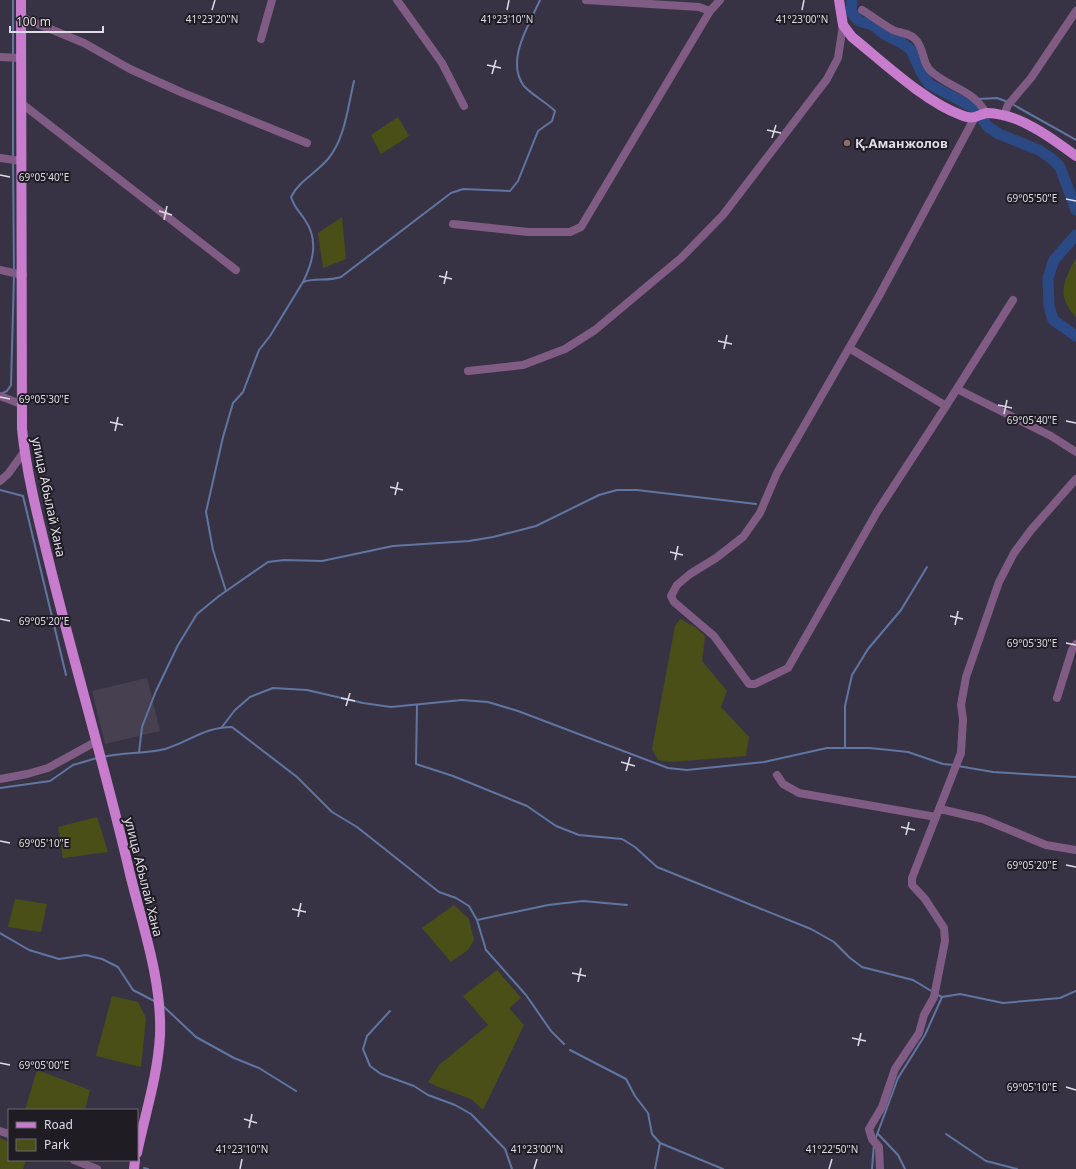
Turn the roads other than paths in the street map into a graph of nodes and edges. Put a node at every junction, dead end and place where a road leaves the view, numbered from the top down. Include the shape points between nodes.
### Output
1 (21, 0) edge
2 (272, 0) edge
3 (397, 0) edge
4 (586, 0) edge
5 (720, 0) edge
6 (839, 0) edge
7 (862, 10) dead end
8 (710, 11) junction
9 (1076, 12) edge
10 (21, 17) junction
11 (843, 25) junction
12 (261, 39) dead end
13 (0, 57) edge
14 (21, 58) junction
15 (21, 103) junction
16 (464, 106) dead end
17 (986, 113) junction
18 (1004, 115) junction
19 (974, 118) junction
20 (306, 143) dead end
21 (1076, 156) edge
22 (0, 158) edge
23 (21, 161) junction
24 (453, 224) dead end
25 (0, 270) edge
26 (236, 270) dead end
27 (22, 275) junction
28 (1013, 300) dead end
29 (849, 348) junction
30 (468, 371) dead end
31 (957, 389) junction
32 (0, 396) edge
33 (21, 404) junction
34 (946, 406) junction
35 (24, 452) junction
36 (1076, 452) edge
37 (1076, 479) edge
38 (0, 481) edge
39 (1076, 644) edge
40 (1057, 698) dead end
41 (97, 741) junction
42 (777, 775) dead end
43 (0, 779) edge
44 (940, 809) junction
45 (936, 818) junction
46 (1076, 850) edge
47 (138, 1148) edge
48 (77, 1161) edge
49 (98, 1169) edge
50 (880, 1169) edge

1 - 10 main road, улица Абылай Хана
2 - 12 street
3 - 16 street via 442,63
4 - 8 street via 699,6
5 - 8 street
6 - 11 main road
7 - 17 street via 893,30 915,38 920,45 924,63 931,72 971,95
8 - 24 street via 581,227 570,232 528,232
9 - 18 street via 1031,78 1008,105
10 - 14 main road, улица Абылай Хана
10 - 20 street via 84,43 130,69 183,93
11 - 19 main road via 852,38 928,97 947,110
11 - 30 street via 838,58 827,78 723,215 681,258 595,330 565,349 524,365
13 - 14 street
14 - 15 main road, улица Абылай Хана
15 - 23 main road, улица Абылай Хана
15 - 26 street
17 - 18 main road
17 - 19 main road
18 - 21 main road via 1049,136
19 - 29 street
22 - 23 street
23 - 27 main road, улица Абылай Хана
25 - 27 street
27 - 33 main road, улица Абылай Хана
28 - 31 street
29 - 34 street
29 - 34 street via 778,473 760,513 743,536 716,558 690,574 677,585 671,596 674,602 714,636 749,684 755,684 788,668 876,512
31 - 34 street
31 - 36 street via 1051,436
32 - 33 street
33 - 35 main road, улица Абылай Хана
35 - 38 street
35 - 41 main road, улица Абылай Хана via 79,683
37 - 44 street via 1031,530 1014,553 999,582 966,677 961,705 961,753
39 - 40 street
41 - 43 street via 48,768
41 - 47 main road, улица Абылай Хана via 156,980 160,1036
42 - 45 street via 783,784 799,793
44 - 45 street
44 - 46 street via 982,819 1046,845
45 - 50 street via 912,878 912,885 944,928 945,941 934,997 924,1015 919,1033 895,1069 882,1107 869,1129 872,1139 880,1147
48 - 49 street

